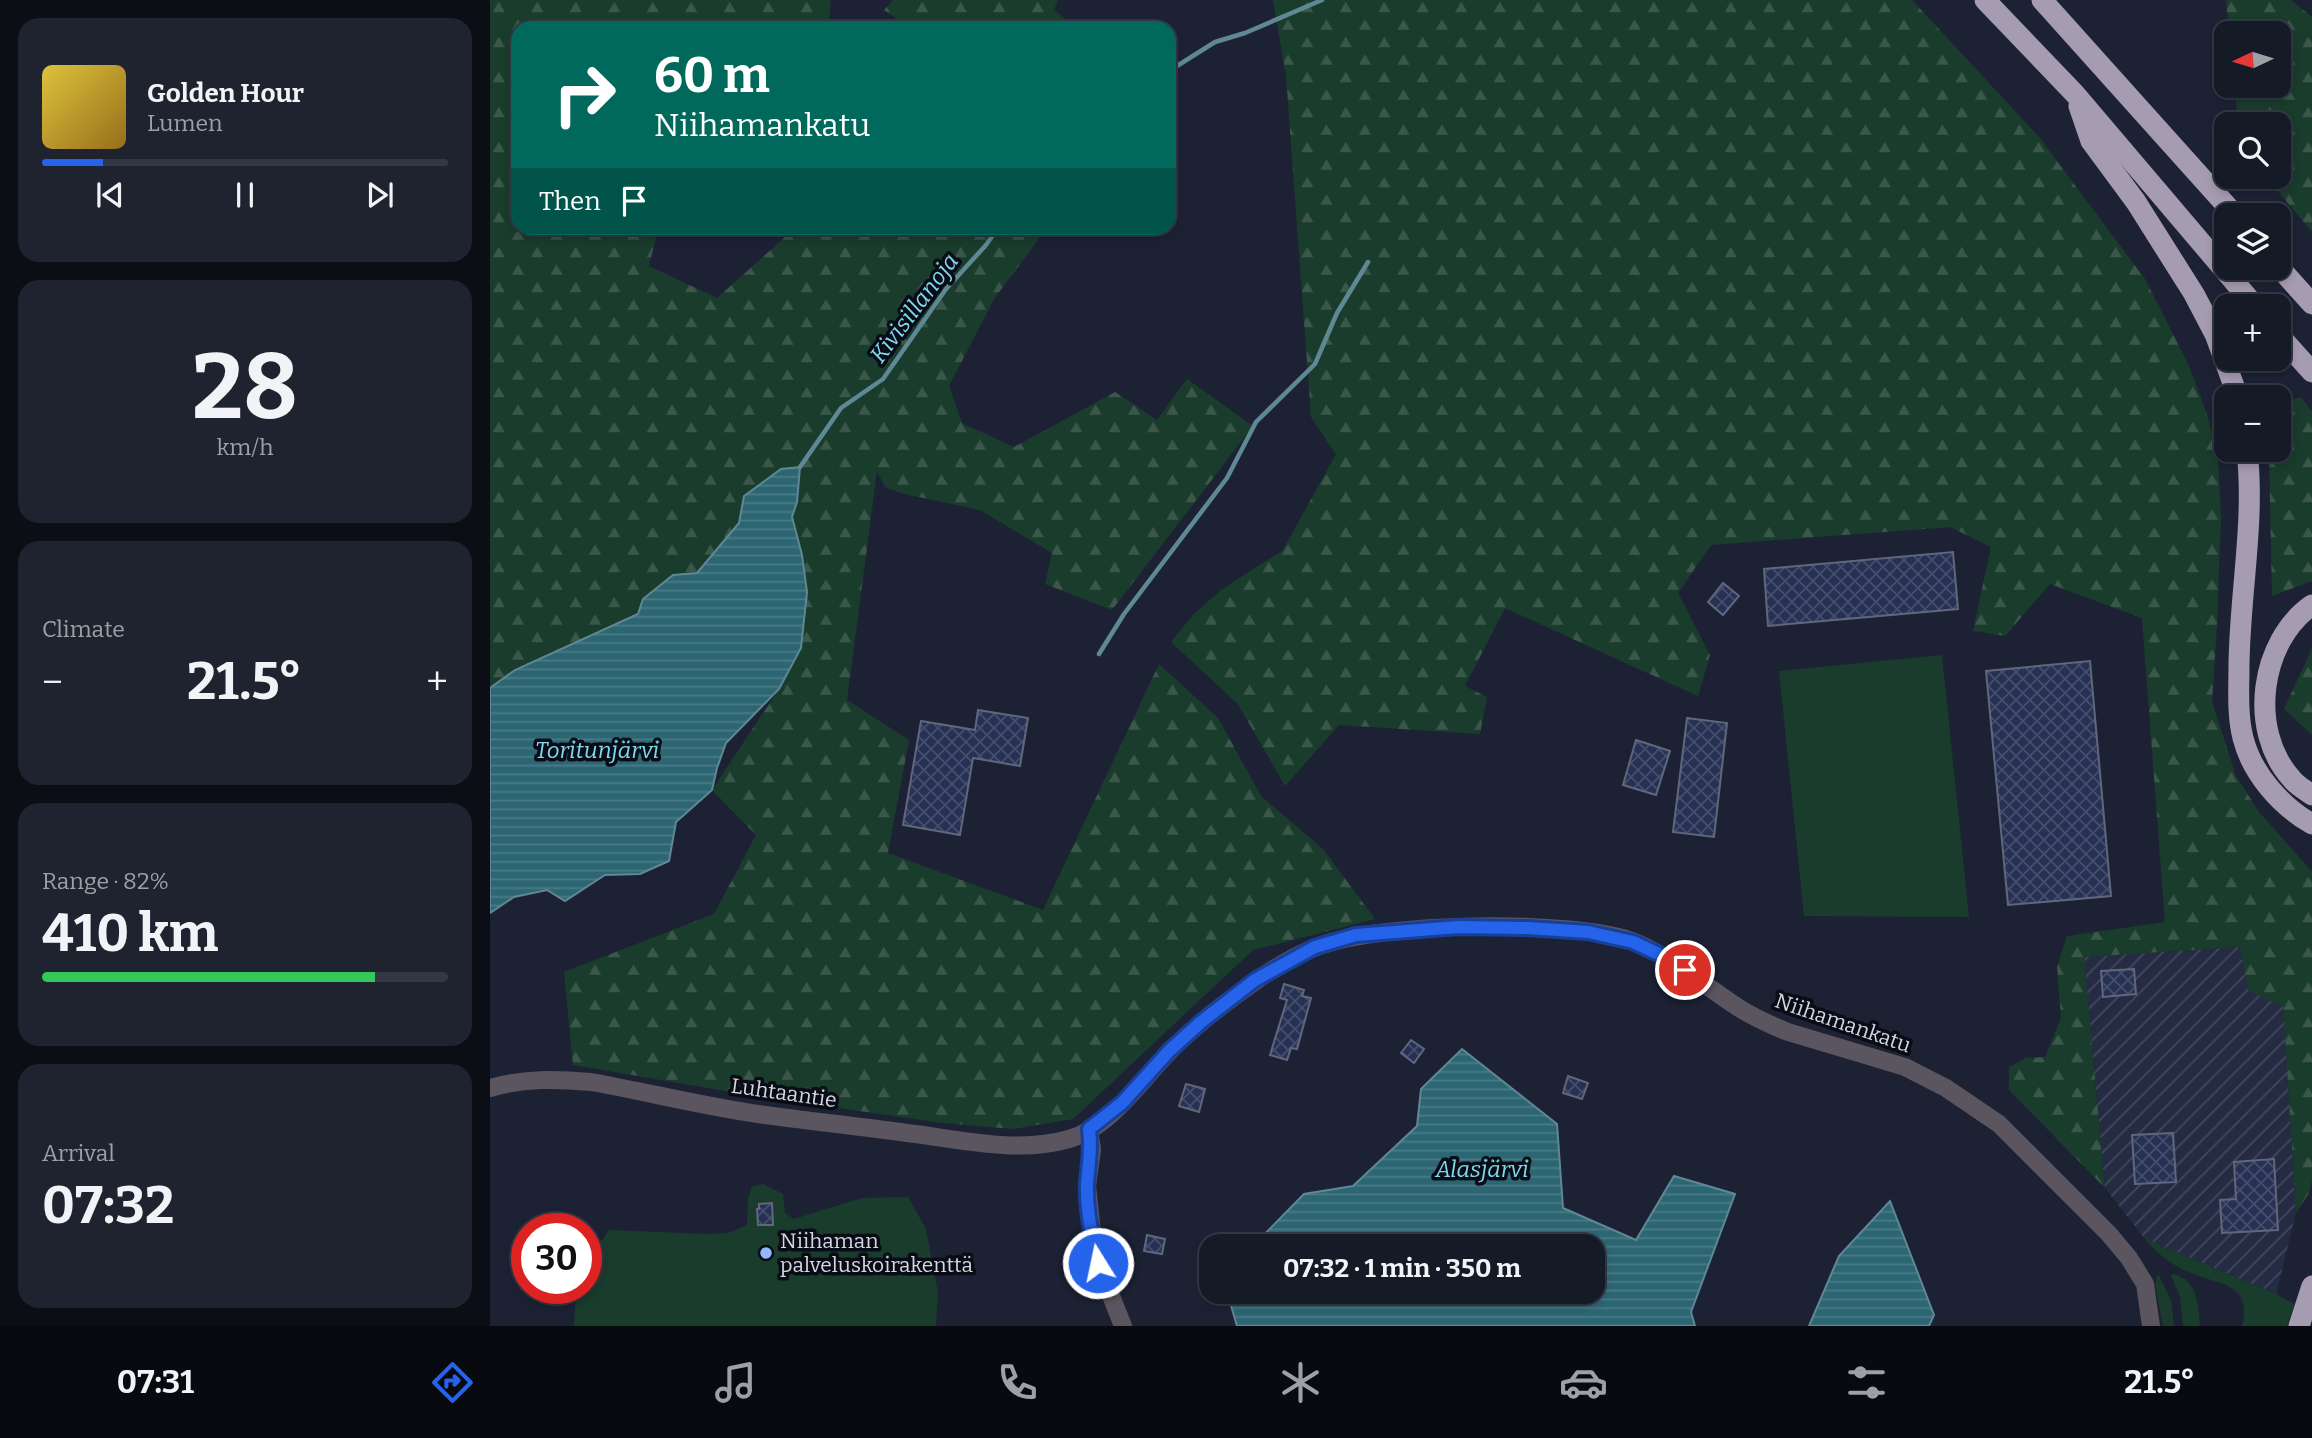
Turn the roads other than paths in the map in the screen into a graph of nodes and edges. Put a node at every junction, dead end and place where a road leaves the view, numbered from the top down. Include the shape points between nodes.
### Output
1 (1985, 0) edge
2 (2042, 0) edge
3 (2075, 94) junction
4 (2224, 203) edge
5 (2291, 277) edge
6 (2291, 280) edge
7 (2245, 294) edge
8 (2312, 296) edge
9 (2312, 304) edge
10 (2291, 349) edge
11 (2312, 372) edge
12 (2234, 385) edge
13 (2248, 462) edge
14 (2312, 605) edge
15 (2312, 795) edge
16 (2312, 824) edge
17 (490, 1088) edge
18 (1089, 1129) junction
19 (1072, 1139) joint
20 (2312, 1286) edge
21 (1123, 1326) edge
22 (2151, 1326) edge
23 (2300, 1326) edge

1 - 3 highway
2 - 4 highway
3 - 7 highway
3 - 12 highway via 2091,141 2194,294
5 - 8 highway
6 - 9 highway
10 - 11 highway
13 - 16 highway via 2250,511 2238,690 2244,740 2262,778 2285,805
14 - 15 highway via 2289,626 2274,651 2265,709 2277,756 2291,779
17 - 19 street, Luhtaantie via 521,1081 591,1082 755,1113 996,1144
18 - 19 street, Niihamankatu
18 - 21 street via 1092,1150 1087,1186 1093,1241
18 - 22 street, Niihamankatu via 1122,1103 1201,1022 1255,980 1315,947 1356,935 1458,927 1608,935 1665,957 1771,1025 1905,1066 1999,1124 2129,1258 2145,1284
20 - 23 highway

